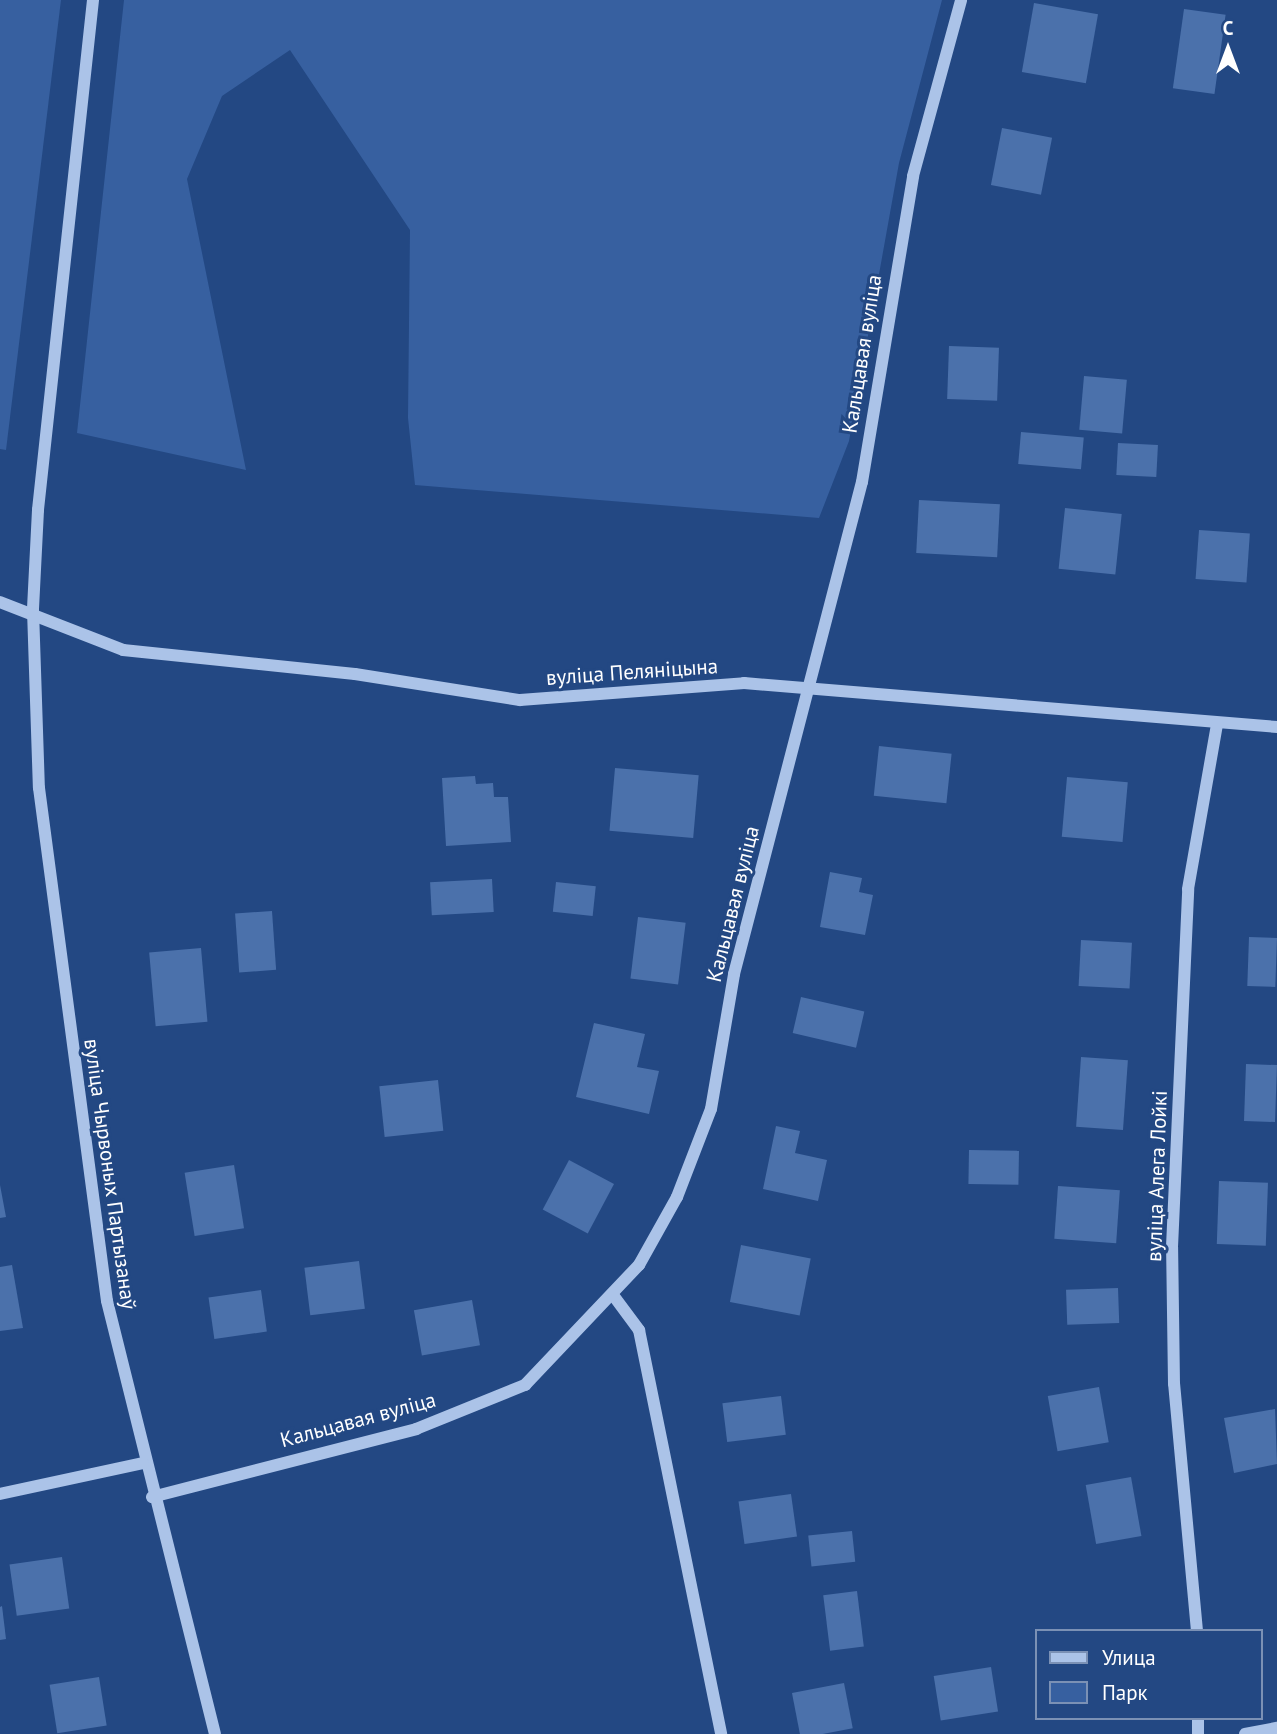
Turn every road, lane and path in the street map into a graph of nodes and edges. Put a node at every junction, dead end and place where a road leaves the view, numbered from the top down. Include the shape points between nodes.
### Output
1 (93, 0) edge
2 (961, 0) edge
3 (0, 602) edge
4 (33, 610) junction
5 (807, 685) junction
6 (1217, 724) junction
7 (1277, 727) edge
8 (613, 1295) junction
9 (143, 1463) junction
10 (0, 1494) edge
11 (152, 1497) junction
12 (1197, 1629) edge
13 (1277, 1728) edge
14 (215, 1734) edge
15 (720, 1734) edge
16 (1245, 1734) edge

1 - 4 street, вуліца Чырвоных Партызанаў
2 - 5 street, Кальцавая вуліца via 913,176 862,482
3 - 4 street, вуліца Пеляніцына
4 - 5 street, вуліца Пеляніцына via 123,650 355,674 520,700 744,683
4 - 9 street, вуліца Чырвоных Партызанаў via 38,788 79,1109 107,1301
5 - 6 street, вуліца Пеляніцына
5 - 8 street, Кальцавая вуліца via 734,974 711,1109 677,1197 639,1265
6 - 7 street, вуліца Пеляніцына
6 - 12 street, вуліца Алега Лойкі via 1188,888 1172,1247 1174,1384
8 - 11 street, Кальцавая вуліца via 525,1385 415,1429
8 - 15 street via 639,1330
9 - 10 street
9 - 11 street, вуліца Чырвоных Партызанаў
11 - 14 street, вуліца Чырвоных Партызанаў
13 - 16 street

